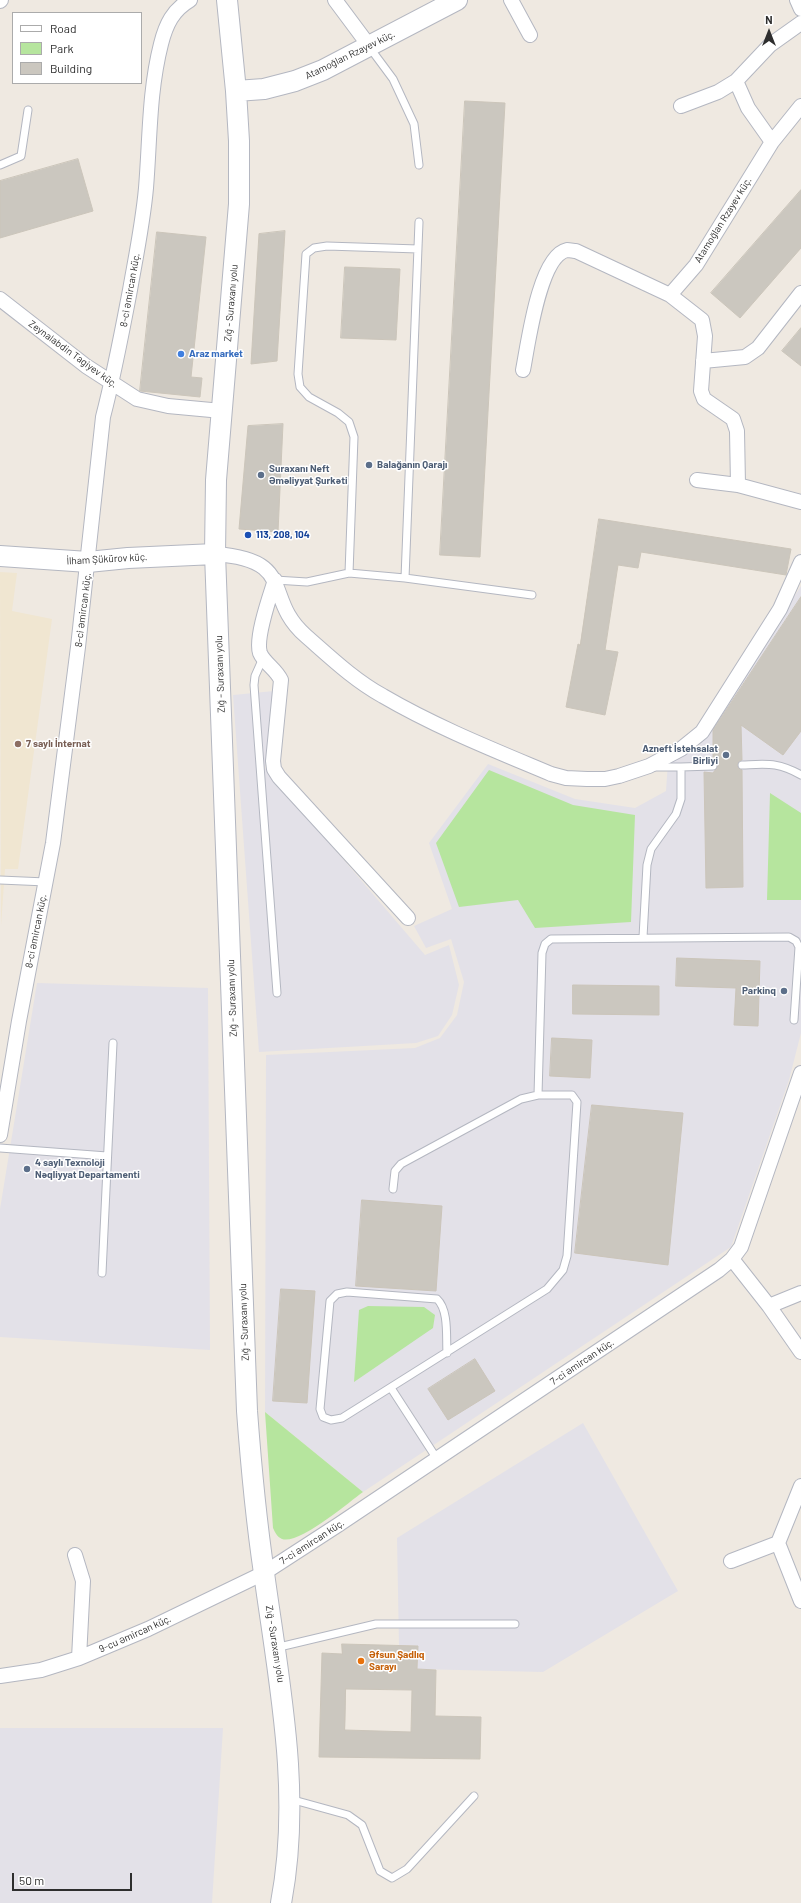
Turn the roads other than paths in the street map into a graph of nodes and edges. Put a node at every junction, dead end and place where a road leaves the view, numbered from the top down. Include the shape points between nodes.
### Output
1 (190, 0) edge
2 (227, 0) edge
3 (335, 0) edge
4 (457, 0) edge
5 (511, 0) edge
6 (797, 0) edge
7 (801, 9) edge
8 (801, 23) edge
9 (530, 35) dead end
10 (370, 47) junction
11 (736, 81) junction
12 (236, 91) junction
13 (680, 106) dead end
14 (801, 106) edge
15 (28, 110) dead end
16 (772, 142) junction
17 (0, 165) edge
18 (419, 165) dead end
19 (419, 222) dead end
20 (418, 249) junction
21 (801, 294) edge
22 (670, 295) junction
23 (0, 299) edge
24 (703, 361) junction
25 (523, 370) dead end
26 (112, 384) junction
27 (222, 411) junction
28 (698, 480) dead end
29 (738, 485) junction
30 (801, 502) edge
31 (215, 554) junction
32 (0, 556) edge
33 (88, 562) junction
34 (801, 562) edge
35 (349, 573) junction
36 (405, 578) junction
37 (275, 580) junction
38 (532, 595) dead end
39 (263, 658) junction
40 (742, 765) dead end
41 (650, 766) junction
42 (713, 766) dead end
43 (681, 767) junction
44 (801, 775) edge
45 (0, 880) edge
46 (46, 882) junction
47 (408, 918) dead end
48 (643, 937) junction
49 (277, 993) dead end
50 (794, 1020) dead end
51 (113, 1042) dead end
52 (801, 1072) edge
53 (538, 1095) junction
54 (0, 1135) edge
55 (0, 1148) edge
56 (107, 1156) junction
57 (393, 1189) dead end
58 (732, 1259) junction
59 (102, 1273) dead end
60 (801, 1293) edge
61 (769, 1306) junction
62 (801, 1352) edge
63 (447, 1353) junction
64 (391, 1388) junction
65 (437, 1459) junction
66 (801, 1486) edge
67 (778, 1543) junction
68 (75, 1555) dead end
69 (730, 1561) dead end
70 (264, 1573) junction
71 (801, 1601) edge
72 (515, 1624) dead end
73 (275, 1648) junction
74 (80, 1658) junction
75 (0, 1676) edge
76 (474, 1796) dead end
77 (290, 1799) junction
78 (281, 1903) edge

1 - 26 street, 8-ci Əmircan küç. via 179,7 169,19 161,43 150,104 146,188 139,240
2 - 12 main road, Zığ - Suraxanı yolu
3 - 10 street
4 - 10 main road, Atamoğlan Rzayev küç.
5 - 9 street
6 - 7 street
8 - 11 street via 770,45
10 - 12 main road, Atamoğlan Rzayev küç. via 295,81 264,89
10 - 18 lane via 393,79 414,124
11 - 13 street via 718,92
11 - 16 street via 748,108
12 - 27 main road, Zığ - Suraxanı yolu via 239,141 238,204
14 - 16 street, Atamoğlan Rzayev küç.
15 - 17 lane via 21,156
16 - 22 street, Atamoğlan Rzayev küç. via 696,265
19 - 20 lane
20 - 35 lane via 326,246 314,248 306,254 298,374 300,387 309,397 349,422 354,437
20 - 36 lane
21 - 24 street via 758,348 745,357
22 - 24 street via 702,320 705,336
22 - 25 street via 576,251 567,250 555,258 538,292
23 - 26 street, Zeynalabdin Tagiyev küç.
24 - 29 street via 700,391 704,399 733,420 737,431
26 - 27 street, Zeynalabdin Tagiyev küç. via 138,399 168,406
26 - 33 street, 8-ci Əmircan küç. via 103,417
27 - 31 main road, Zığ - Suraxanı yolu via 216,480
28 - 29 street
29 - 30 street
31 - 33 main road, İlham Şükürov küç.
31 - 37 street via 234,555 251,560 266,568
31 - 70 main road, Zığ - Suraxanı yolu via 247,1411 252,1480
32 - 33 main road, İlham Şükürov küç.
33 - 46 street, 8-ci Əmircan küç.
34 - 41 street via 780,609 702,732 681,749
35 - 36 lane
35 - 37 lane via 306,582
36 - 38 lane
37 - 39 street via 259,642
37 - 41 street via 286,610 300,631 348,672 382,696 450,730 551,774 566,778 605,779
39 - 47 street via 278,673 281,680 274,769
39 - 49 lane via 254,685
40 - 44 lane via 774,764
41 - 43 lane
42 - 43 lane
43 - 48 lane via 681,799 676,814 651,849 647,865
45 - 46 lane
46 - 54 street, 8-ci Əmircan küç.
48 - 50 lane via 789,937 796,941 799,947
48 - 53 lane via 551,939 545,944 542,952
51 - 56 lane
52 - 58 street, 7-ci Əmircan küç. via 740,1247
53 - 57 lane via 522,1099 401,1164 395,1171
53 - 63 lane via 572,1095 577,1102 567,1256 562,1270 547,1289
55 - 56 lane
56 - 59 lane
58 - 61 street
58 - 65 street, 7-ci Əmircan küç. via 681,1296
60 - 61 street
61 - 62 street
63 - 64 lane
63 - 64 lane via 444,1312 442,1304 437,1299 346,1292 337,1294 330,1301 320,1410 323,1417 331,1420 342,1418
64 - 65 lane
65 - 70 street, 7-ci Əmircan küç.
66 - 67 street
67 - 69 street
67 - 71 street
68 - 74 street via 83,1581
70 - 73 main road, Zığ - Suraxanı yolu
70 - 74 street, 9-cu Əmircan küç. via 148,1629
72 - 73 lane via 376,1624
73 - 77 main road, Zığ - Suraxanı yolu via 287,1744
74 - 75 street, 9-cu Əmircan küç. via 40,1670
76 - 77 lane via 407,1869 392,1878 380,1871 362,1825 348,1815
77 - 78 main road, Zığ - Suraxanı yolu via 290,1835

